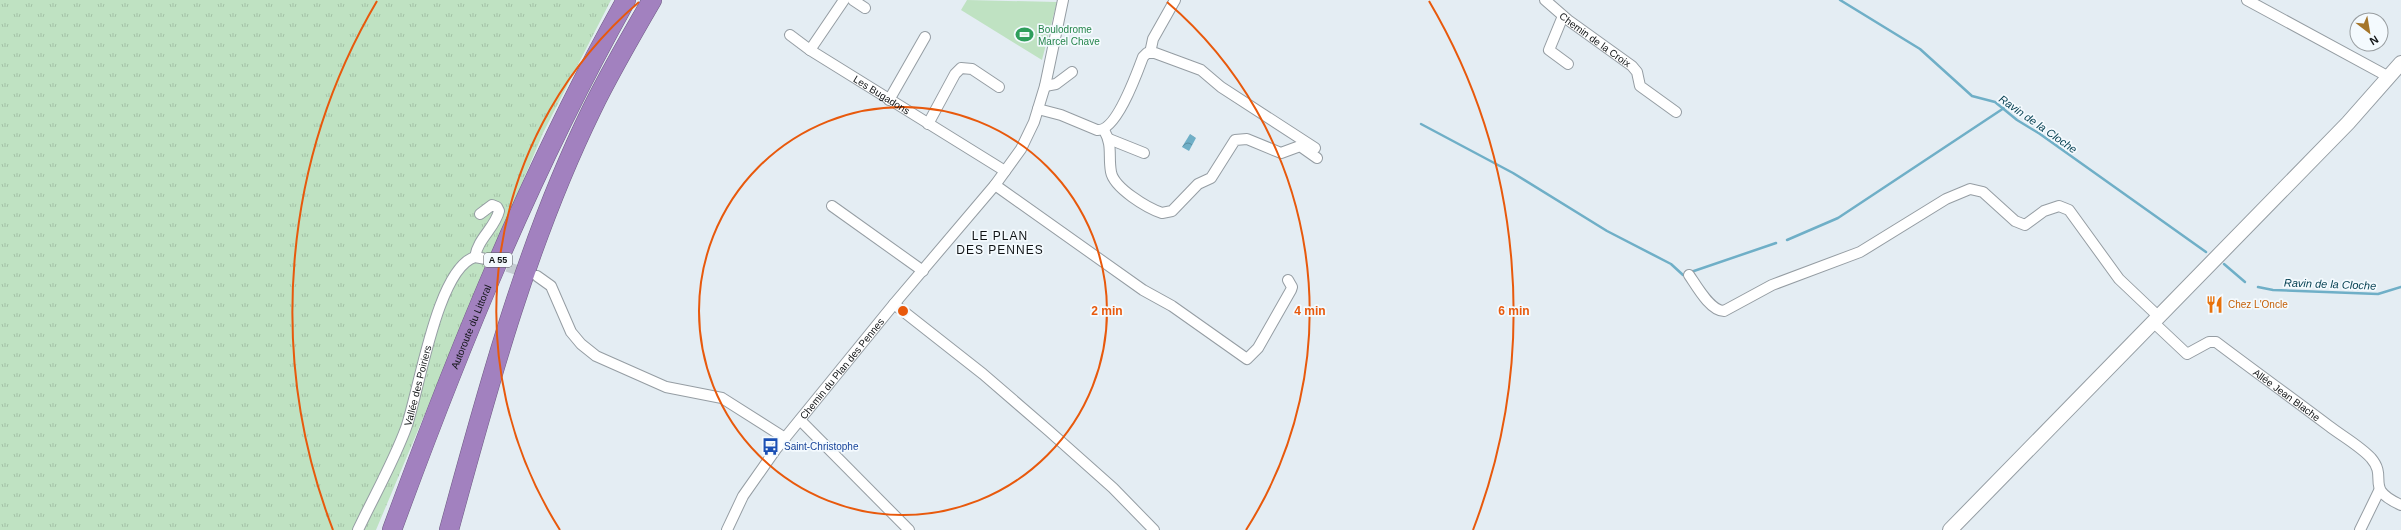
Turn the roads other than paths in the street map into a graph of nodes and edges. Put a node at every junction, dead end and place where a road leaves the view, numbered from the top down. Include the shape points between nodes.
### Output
1 (626, 0) edge
2 (652, 0) edge
3 (844, 0) edge
4 (853, 0) edge
5 (1063, 0) edge
6 (1175, 0) edge
7 (1545, 0) edge
8 (2247, 0) edge
9 (865, 8) dead end
10 (1563, 16) junction
11 (790, 35) dead end
12 (925, 37) dead end
13 (810, 50) junction
14 (2401, 52) edge
15 (1150, 53) junction
16 (2401, 63) edge
17 (954, 64) dead end
18 (1568, 64) dead end
19 (1072, 72) dead end
20 (2386, 75) junction
21 (1045, 86) junction
22 (1000, 87) dead end
23 (890, 100) junction
24 (1038, 109) junction
25 (1676, 112) dead end
26 (925, 122) junction
27 (1106, 134) junction
28 (1144, 152) dead end
29 (1005, 171) junction
30 (995, 185) junction
31 (832, 206) dead end
32 (480, 214) dead end
33 (475, 257) junction
34 (486, 259) tunnel mouth
35 (923, 271) junction
36 (1689, 275) dead end
37 (537, 276) tunnel mouth
38 (1288, 280) dead end
39 (894, 304) junction
40 (2155, 319) junction
41 (800, 420) junction
42 (785, 438) junction
43 (2379, 491) junction
44 (2401, 505) edge
45 (358, 530) edge
46 (392, 530) edge
47 (449, 530) edge
48 (728, 530) edge
49 (909, 530) edge
50 (1154, 530) edge
51 (1950, 530) edge
52 (2360, 530) edge

1 - 46 highway, Autoroute du Littoral / A 55 via 548,146 481,297 431,422
2 - 47 highway, A 55 via 592,109 540,232 511,314
3 - 13 street
4 - 9 street
5 - 21 street, Chemin du Plan des Pennes
6 - 15 street via 1153,39
7 - 10 street, Chemin de la Croix
8 - 20 street
10 - 18 street via 1549,50
10 - 25 street, Chemin de la Croix via 1632,66 1637,72 1640,86
11 - 13 street, Les Bugadons
12 - 23 street
13 - 23 street, Les Bugadons
14 - 20 main road
15 - 27 street via 1143,57
15 - 27 street via 1201,70 1221,87 1316,153 1300,146 1281,153 1239,138 1232,142 1211,178 1198,184 1172,211 1162,213 1124,191 1113,179
16 - 20 main road
17 - 26 street
19 - 21 street via 1056,84
20 - 40 main road via 2348,123
21 - 24 street, Chemin du Plan des Pennes
22 - 26 street via 972,69 961,68
23 - 26 street, Les Bugadons
24 - 27 street via 1061,115
24 - 29 street, Chemin du Plan des Pennes via 1021,149
26 - 29 street, Les Bugadons
27 - 28 street
29 - 30 street, Chemin du Plan des Pennes
30 - 35 street, Chemin du Plan des Pennes
30 - 38 street via 1143,290 1172,306 1247,359 1258,348 1291,290
31 - 35 street
32 - 33 street via 492,206 499,211 478,244
33 - 34 street
33 - 45 street, Vallée des Poiriers via 464,264 442,299 433,324 420,384 407,426
35 - 39 street, Chemin du Plan des Pennes
36 - 40 street via 1712,305 1719,311 1724,311 1772,285 1860,252 1946,199 1970,189 1983,192 2015,221 2025,225 2044,211 2059,206 2069,210 2119,279
37 - 42 street via 551,286 571,332 596,356 666,387 722,398
39 - 41 street, Chemin du Plan des Pennes
39 - 50 street via 983,374 1049,431 1113,488
40 - 43 street, Allée Jean Blache via 2187,354 2209,342 2216,342 2371,458 2378,474
40 - 51 main road
41 - 42 street, Chemin du Plan des Pennes
41 - 49 street
42 - 48 street, Chemin du Plan des Pennes via 752,480 735,510
43 - 44 street via 2386,498
43 - 52 street

